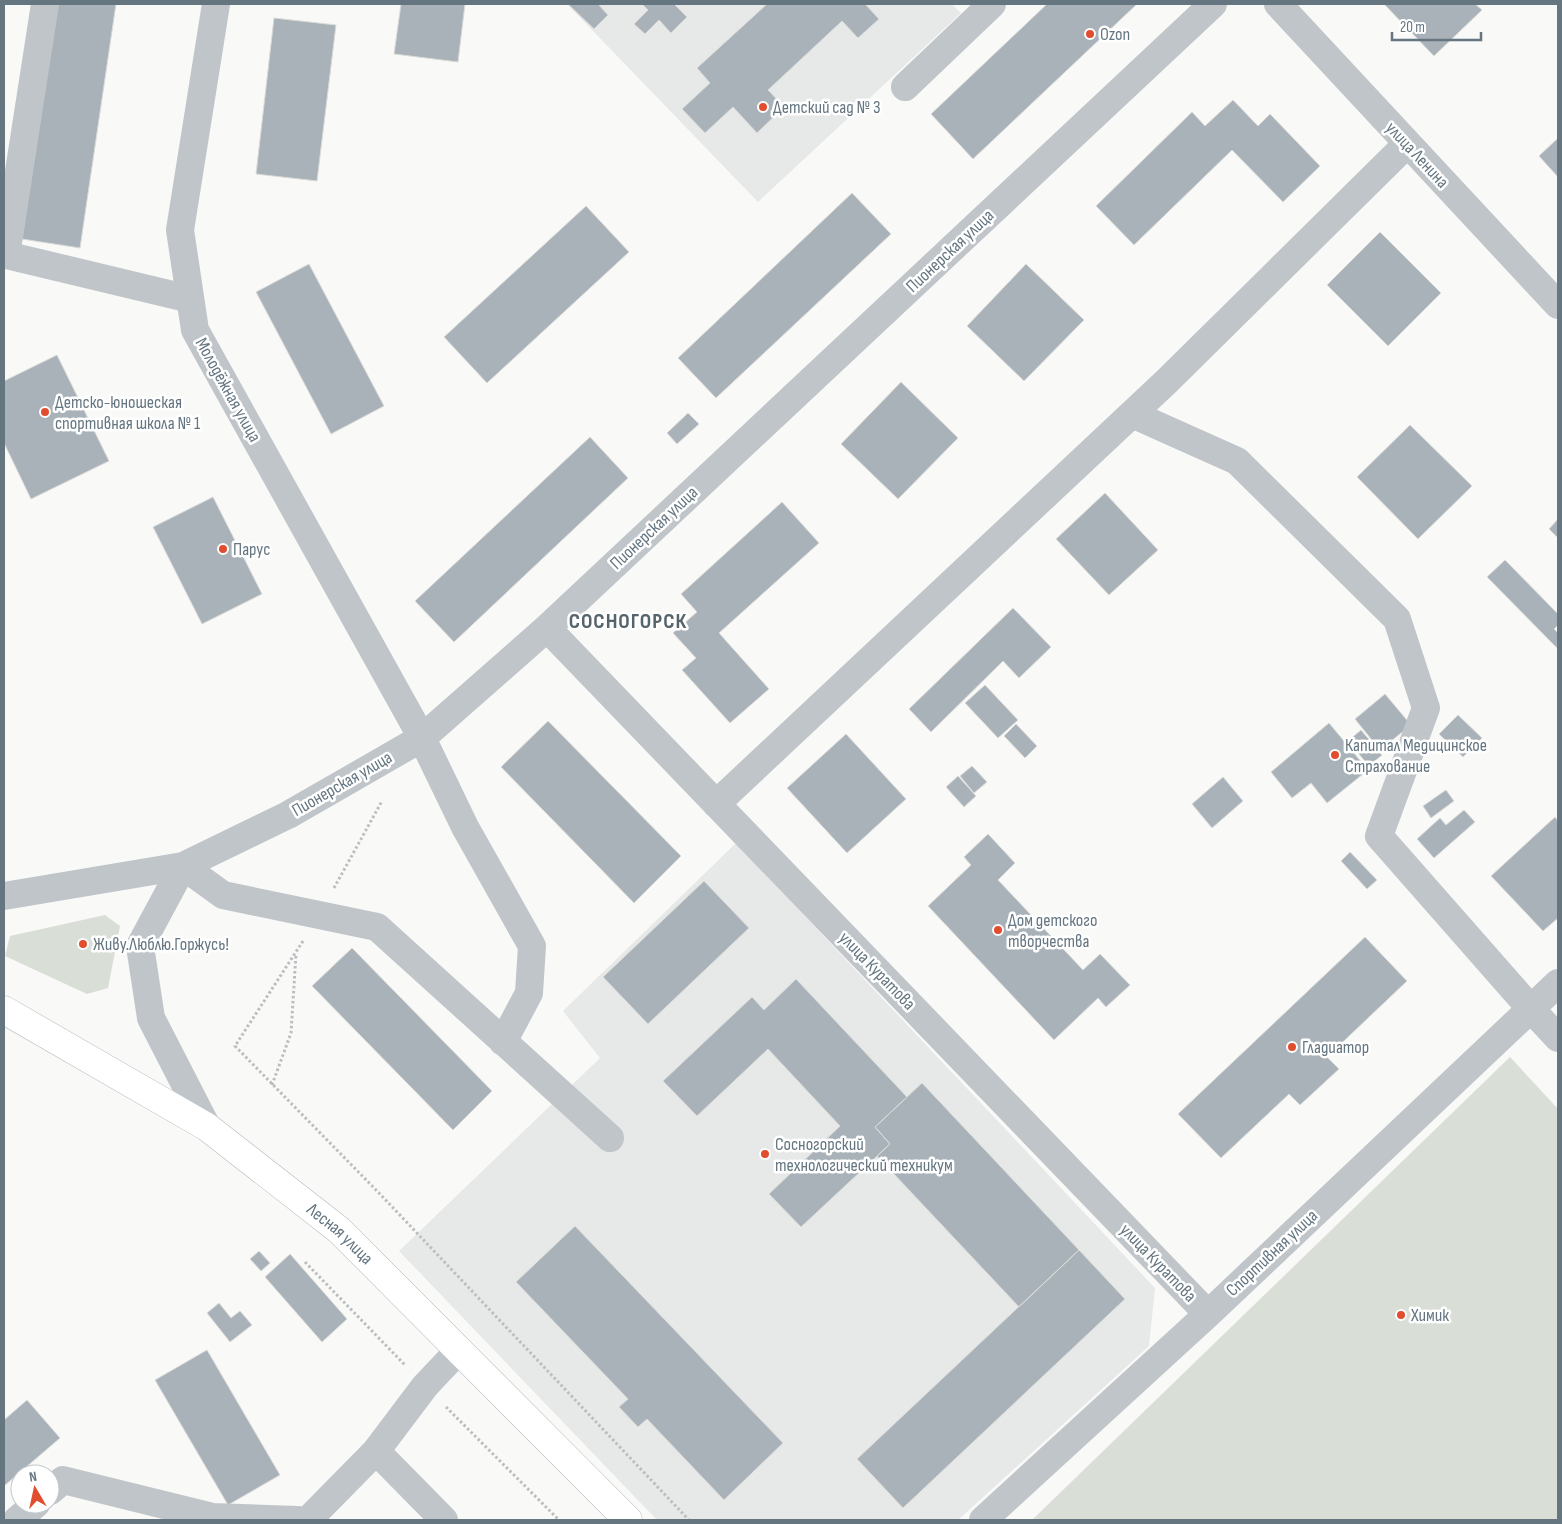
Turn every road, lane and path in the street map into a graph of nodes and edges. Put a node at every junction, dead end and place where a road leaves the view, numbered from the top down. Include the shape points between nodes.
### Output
1 (45, 4) edge
2 (216, 4) edge
3 (992, 4) edge
4 (1213, 4) edge
5 (1278, 4) edge
6 (905, 87) dead end
7 (1407, 144) junction
8 (190, 299) junction
9 (1558, 306) edge
10 (1132, 414) junction
11 (547, 628) junction
12 (422, 738) junction
13 (716, 804) junction
14 (183, 866) junction
15 (4, 896) edge
16 (296, 952) dead end
17 (1558, 983) edge
18 (4, 1010) edge
19 (1531, 1010) junction
20 (1558, 1038) edge
21 (503, 1042) junction
22 (235, 1046) dead end
23 (272, 1085) junction
24 (207, 1127) junction
25 (610, 1138) dead end
26 (1208, 1314) junction
27 (458, 1350) junction
28 (376, 1451) junction
29 (60, 1483) edge
30 (211, 1518) edge
31 (298, 1520) edge
32 (308, 1520) edge
33 (444, 1520) edge
34 (628, 1520) edge
35 (689, 1520) edge
36 (983, 1520) edge

1 - 8 street via 6,255
2 - 8 street, Молодёжная улица via 180,230
3 - 6 street
4 - 11 street, Пионерская улица
5 - 7 street, улица Ленина
7 - 9 street, улица Ленина
7 - 10 street
8 - 12 street, Молодёжная улица via 195,330
10 - 13 street
10 - 19 street via 1237,461 1397,618 1426,708 1379,836
11 - 12 street, Пионерская улица
11 - 13 street, улица Куратова
12 - 14 street, Пионерская улица via 288,815
12 - 21 street, Молодёжная улица via 465,827 532,946 529,993
13 - 26 street, улица Куратова
14 - 15 street, Пионерская улица
14 - 21 street via 223,895 377,927
14 - 24 street via 140,946 151,1018
16 - 23 path via 291,1033
17 - 19 street, Спортивная улица
18 - 24 main road, Лесная улица
19 - 20 street
19 - 26 street, Спортивная улица
21 - 25 street
22 - 23 path
23 - 35 path via 379,1193
24 - 27 main road, Лесная улица via 339,1230
26 - 36 street, Спортивная улица
27 - 28 street via 425,1386
27 - 34 main road, Лесная улица
28 - 32 street
28 - 33 street
29 - 30 street via 63,1480
30 - 31 street

